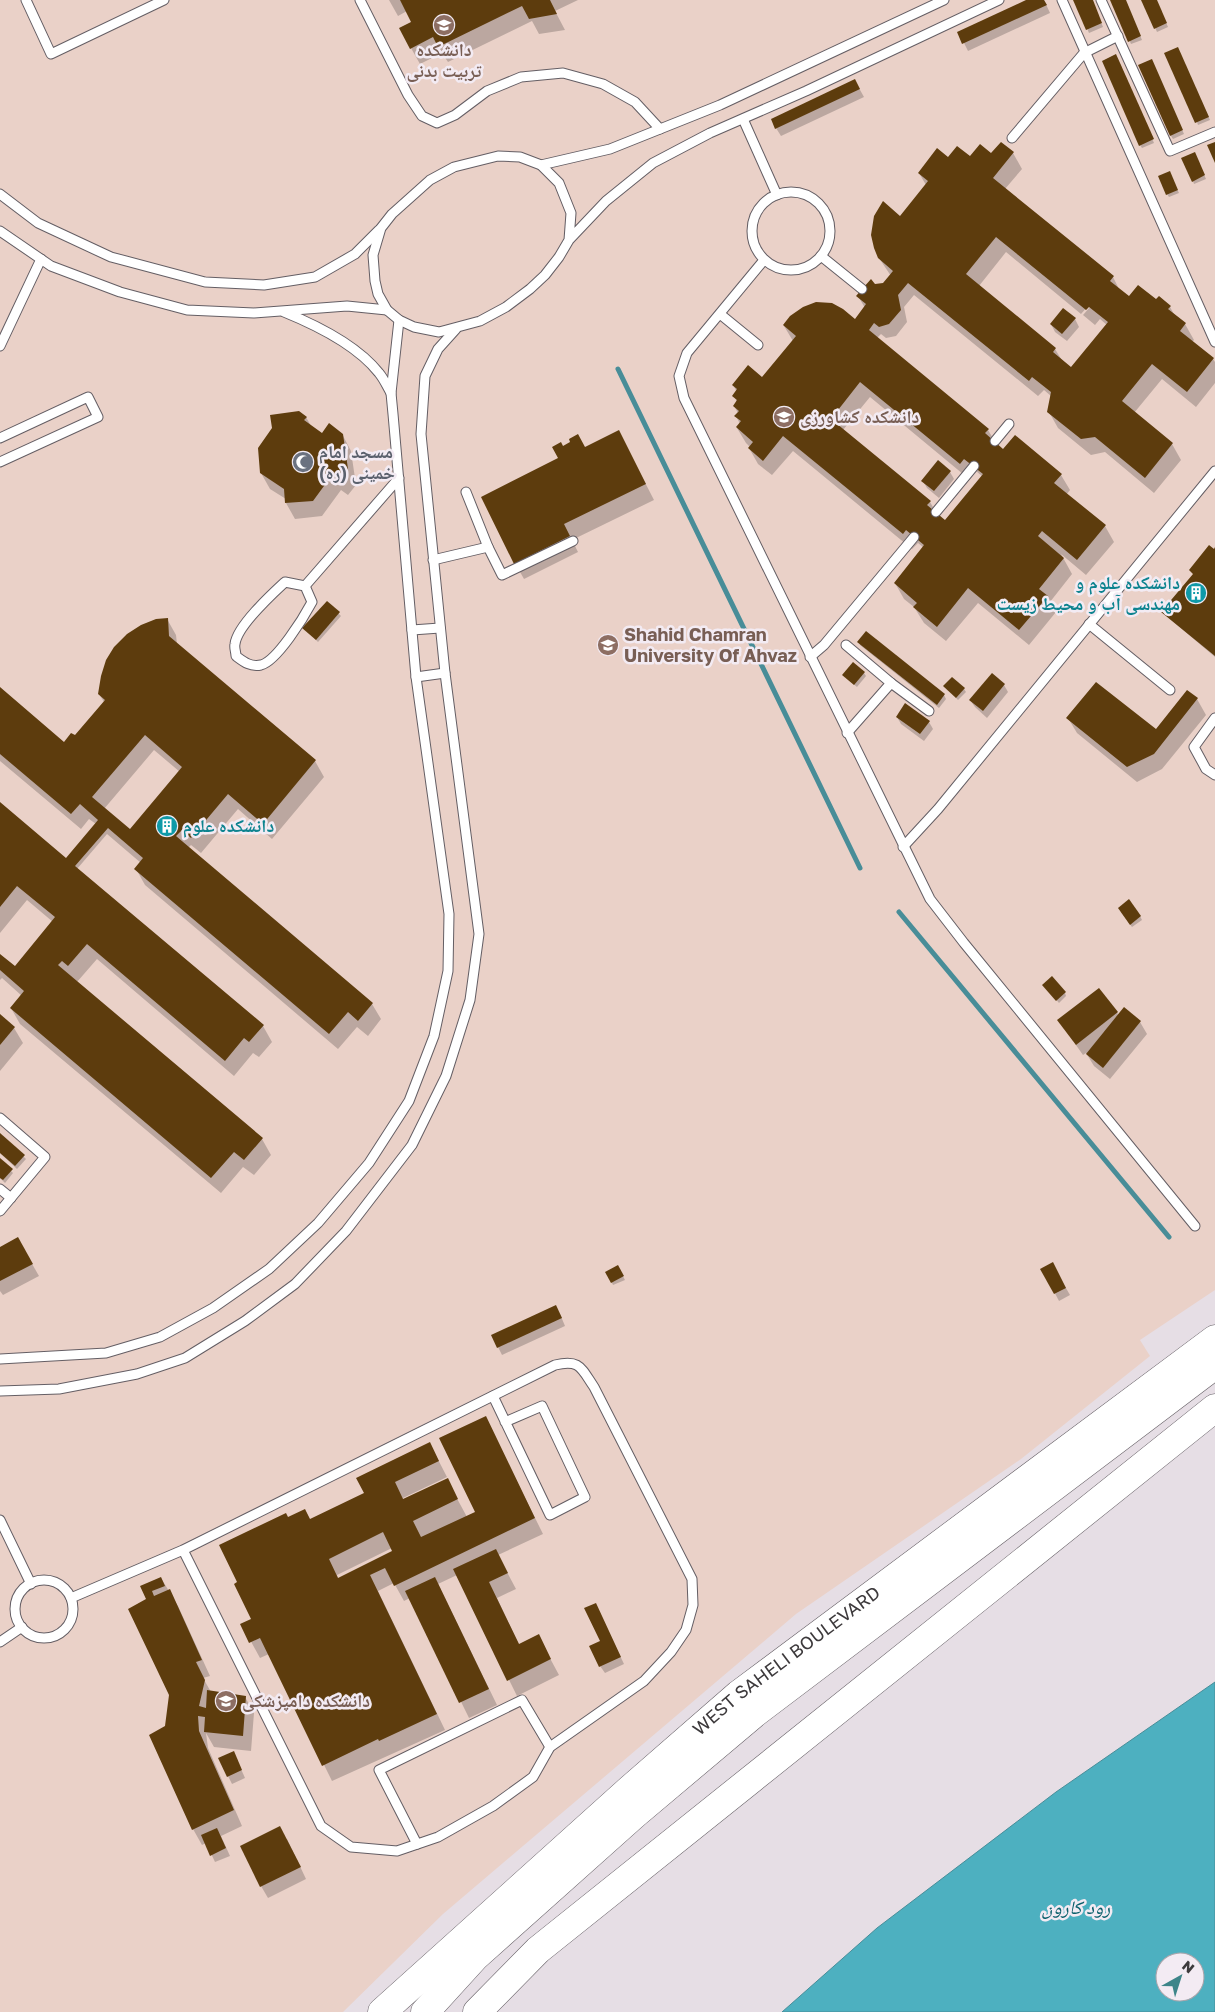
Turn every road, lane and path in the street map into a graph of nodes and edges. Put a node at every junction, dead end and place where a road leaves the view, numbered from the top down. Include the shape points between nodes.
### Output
1 (26, 0) edge
2 (164, 0) edge
3 (360, 0) edge
4 (944, 0) edge
5 (999, 0) edge
6 (1062, 0) edge
7 (1101, 0) edge
8 (1118, 36) junction
9 (1084, 53) junction
10 (743, 119) junction
11 (660, 129) junction
12 (1215, 132) edge
13 (1012, 138) dead end
14 (541, 165) junction
15 (0, 194) edge
16 (777, 195) junction
17 (381, 228) junction
18 (0, 231) edge
19 (569, 240) junction
20 (821, 256) junction
21 (41, 259) junction
22 (764, 260) junction
23 (862, 289) dead end
24 (282, 310) junction
25 (387, 310) junction
26 (720, 314) junction
27 (399, 320) junction
28 (456, 329) junction
29 (1215, 342) edge
30 (758, 345) dead end
31 (0, 346) edge
32 (392, 393) junction
33 (1009, 424) dead end
34 (0, 438) edge
35 (994, 441) dead end
36 (0, 462) edge
37 (974, 466) dead end
38 (1215, 471) edge
39 (399, 478) junction
40 (466, 492) dead end
41 (936, 512) dead end
42 (914, 537) dead end
43 (573, 541) dead end
44 (488, 547) junction
45 (433, 560) junction
46 (305, 586) junction
47 (1090, 624) junction
48 (440, 628) junction
49 (412, 630) junction
50 (846, 645) dead end
51 (810, 657) junction
52 (445, 673) junction
53 (416, 677) junction
54 (891, 683) junction
55 (1170, 690) dead end
56 (929, 712) dead end
57 (1215, 718) edge
58 (847, 732) junction
59 (1215, 775) edge
60 (903, 847) junction
61 (0, 1118) edge
62 (0, 1189) edge
63 (11, 1198) junction
64 (0, 1211) edge
65 (1195, 1226) dead end
66 (1215, 1339) edge
67 (0, 1359) edge
68 (1215, 1365) edge
69 (0, 1391) edge
70 (492, 1396) junction
71 (1215, 1408) edge
72 (505, 1422) junction
73 (0, 1520) edge
74 (183, 1550) junction
75 (31, 1584) junction
76 (71, 1598) junction
77 (22, 1627) junction
78 (0, 1642) edge
79 (550, 1747) junction
80 (416, 1844) junction
81 (382, 2012) edge
82 (425, 2012) edge
83 (477, 2012) edge

1 - 2 lane via 52,54
3 - 11 lane via 408,96 422,116 431,120 438,123 455,115 487,91 521,77 563,73 604,84 627,97
4 - 11 lane via 720,105
5 - 10 lane
6 - 9 lane
7 - 8 lane
8 - 9 lane
8 - 12 lane via 1170,151
9 - 13 lane
9 - 29 lane
10 - 16 lane
10 - 19 lane via 653,163 606,201
11 - 14 lane via 610,149
14 - 17 lane via 520,157 498,156 454,167 430,180
14 - 19 lane via 559,183 571,213
15 - 17 lane via 38,223 110,256 205,282 264,284 315,277 355,254
16 - 20 lane via 792,191 810,196 824,209 831,227 828,246
16 - 22 lane via 759,208 752,226 754,244
17 - 25 lane via 373,255 373,268 378,294
18 - 21 lane
19 - 28 lane via 545,275 506,307
20 - 22 lane via 800,270 781,270
20 - 23 lane
21 - 24 lane via 51,266 120,292 187,310 254,313
21 - 31 lane
22 - 26 lane
24 - 25 lane via 347,306
24 - 32 lane via 314,324 360,354
25 - 27 lane
26 - 30 lane
26 - 51 lane via 687,353 679,376 683,394
27 - 28 lane via 414,327 440,332
27 - 32 lane
28 - 45 lane via 438,350 425,376 421,434
32 - 39 lane
33 - 35 lane
34 - 36 lane via 88,397 98,417
37 - 41 lane
38 - 47 lane
39 - 46 lane
39 - 49 lane
40 - 44 lane
42 - 51 lane via 824,645
43 - 44 lane via 502,575
44 - 45 lane
45 - 48 lane
46 - 46 lane via 285,582 266,598 242,629 235,643 236,656 247,664 260,665 271,660 312,602
47 - 55 lane
47 - 60 lane
48 - 49 lane
48 - 52 lane
49 - 53 lane
50 - 54 lane
51 - 58 lane
52 - 53 lane
52 - 69 lane via 479,934 470,1000 446,1076 412,1145 346,1231 295,1284 245,1321 185,1358 137,1374 59,1389
53 - 67 lane via 449,914 448,971 434,1036 409,1101 369,1163 318,1223 270,1269 213,1308 160,1337 106,1353
54 - 56 lane
54 - 58 lane
57 - 59 lane via 1194,747 1206,769
58 - 60 lane
60 - 65 lane via 930,899
61 - 63 lane via 45,1158
62 - 63 lane
63 - 64 lane
66 - 81 main road, WEST SAHELI BOULEVARD via 739,1694
68 - 82 main road, WEST SAHELI BOULEVARD via 755,1713 634,1815 475,1957
70 - 72 lane
70 - 74 lane
70 - 79 lane via 556,1365 570,1362 580,1366 594,1387 692,1579 693,1605 686,1630 670,1652 644,1681
71 - 83 main road via 538,1950
72 - 72 lane via 550,1515 585,1498 542,1406
73 - 75 lane
74 - 76 lane
74 - 80 lane via 320,1826 351,1847 397,1851
75 - 76 lane via 51,1581 63,1587
75 - 77 lane via 18,1596 15,1608
76 - 77 lane via 70,1623 62,1633 50,1638 37,1638
77 - 78 lane
79 - 80 lane via 533,1777 493,1806 438,1837
79 - 80 lane via 522,1700 379,1770

